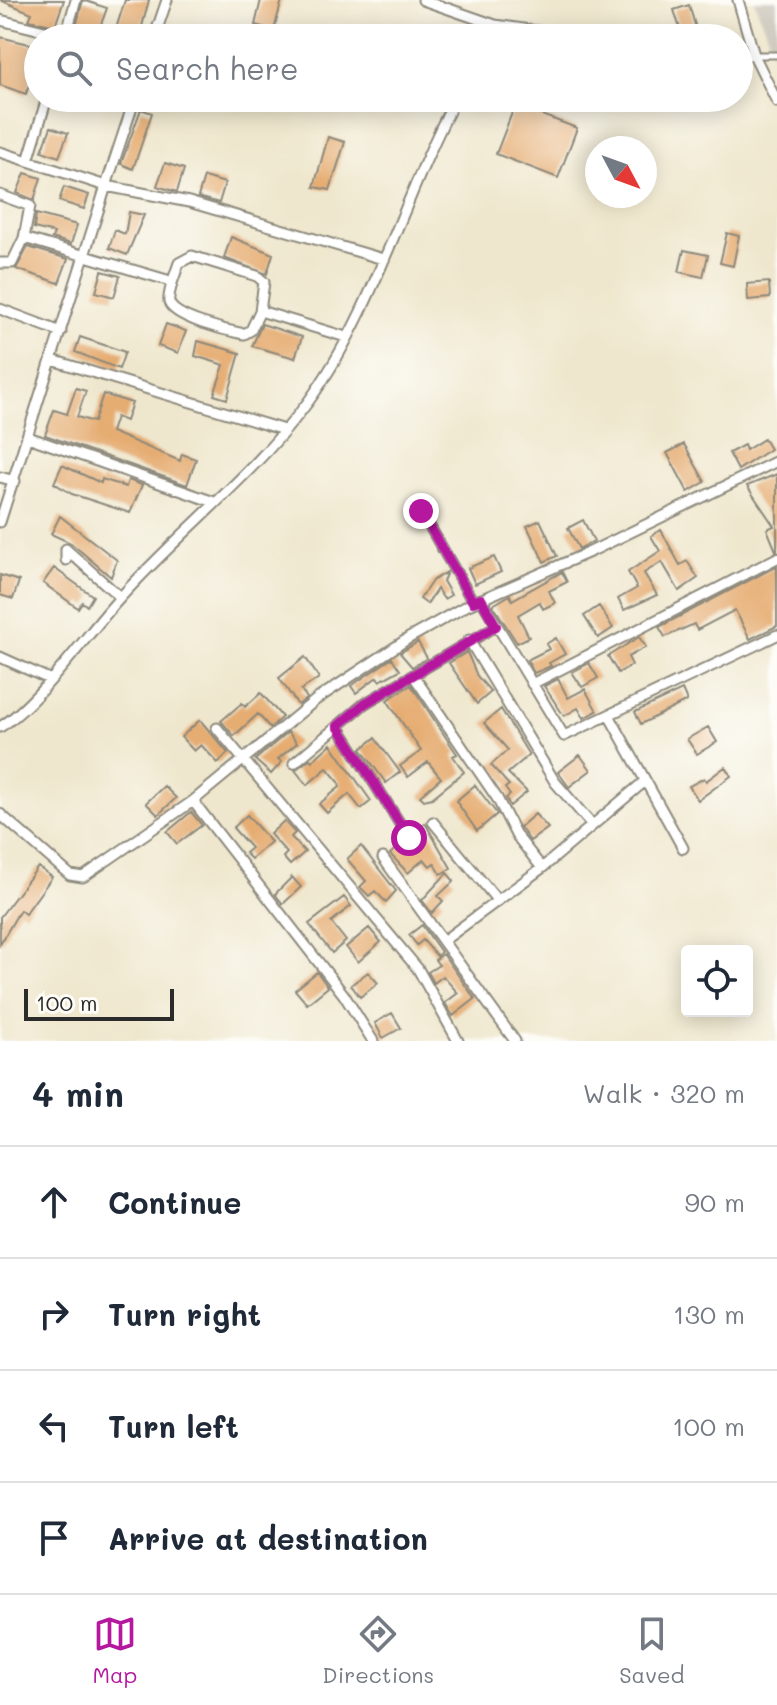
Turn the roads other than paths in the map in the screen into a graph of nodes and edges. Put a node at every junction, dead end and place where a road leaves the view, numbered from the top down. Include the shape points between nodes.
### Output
1 (76, 0) edge
2 (167, 0) edge
3 (423, 0) edge
4 (738, 0) edge
5 (0, 20) edge
6 (69, 24) edge
7 (159, 24) edge
8 (492, 24) edge
9 (745, 24) edge
10 (24, 26) edge
11 (753, 52) edge
12 (754, 55) junction
13 (777, 55) edge
14 (777, 102) edge
15 (43, 112) edge
16 (130, 112) edge
17 (449, 112) edge
18 (0, 152) edge
19 (28, 161) junction
20 (106, 186) junction
21 (0, 195) edge
22 (24, 238) junction
23 (84, 256) junction
24 (383, 259) junction
25 (0, 263) edge
26 (172, 283) junction
27 (0, 309) edge
28 (260, 311) junction
29 (61, 332) junction
30 (346, 337) junction
31 (52, 360) junction
32 (284, 430) junction
33 (28, 437) junction
34 (777, 461) edge
35 (0, 477) edge
36 (15, 481) junction
37 (214, 502) junction
38 (421, 511) dead end
39 (0, 522) edge
40 (777, 558) edge
41 (66, 560) dead end
42 (120, 597) junction
43 (477, 601) junction
44 (496, 626) junction
45 (777, 635) edge
46 (469, 640) junction
47 (0, 657) edge
48 (413, 675) junction
49 (49, 679) junction
50 (532, 684) junction
51 (610, 717) junction
52 (338, 726) junction
53 (0, 727) edge
54 (217, 728) dead end
55 (243, 760) junction
56 (294, 763) dead end
57 (645, 781) junction
58 (193, 801) junction
59 (0, 814) edge
60 (433, 822) dead end
61 (592, 825) junction
62 (409, 838) dead end
63 (683, 848) dead end
64 (383, 858) dead end
65 (542, 868) junction
66 (497, 900) junction
67 (443, 941) junction
68 (373, 1041) edge
69 (458, 1041) edge
70 (515, 1041) edge

1 - 6 street
2 - 7 street
3 - 8 street
4 - 9 street
5 - 10 street
11 - 12 street
12 - 13 lane
12 - 14 street
15 - 19 street
16 - 20 street
17 - 24 street
18 - 19 street
19 - 20 street
20 - 23 street
20 - 24 street via 189,202
21 - 22 street via 30,206
22 - 23 street
22 - 25 street via 12,263
23 - 26 street
23 - 29 street
24 - 30 street
26 - 28 street via 169,301 191,319 244,334
26 - 28 street via 179,263 192,256 257,276 264,282
27 - 29 street
28 - 30 street
29 - 31 street
30 - 32 street
31 - 32 street
31 - 33 street
32 - 37 street
33 - 36 street
33 - 37 street
34 - 43 street
35 - 36 street
36 - 39 street
37 - 42 street
38 - 43 street
40 - 50 street
41 - 42 street via 66,549
42 - 49 street
43 - 44 street
43 - 55 street via 317,699
44 - 46 street
44 - 50 street
45 - 51 street
46 - 48 street
46 - 61 street via 548,770
47 - 49 street
48 - 52 street
48 - 65 street
49 - 53 street
50 - 51 street via 564,736
51 - 57 street
52 - 56 street
52 - 62 street
54 - 55 street
55 - 58 street
55 - 69 street via 418,969
57 - 61 street
57 - 63 street
58 - 59 street via 103,866 77,878
58 - 68 street via 344,995
60 - 66 street
61 - 65 street
64 - 67 street
65 - 66 street
66 - 67 street
67 - 70 street

